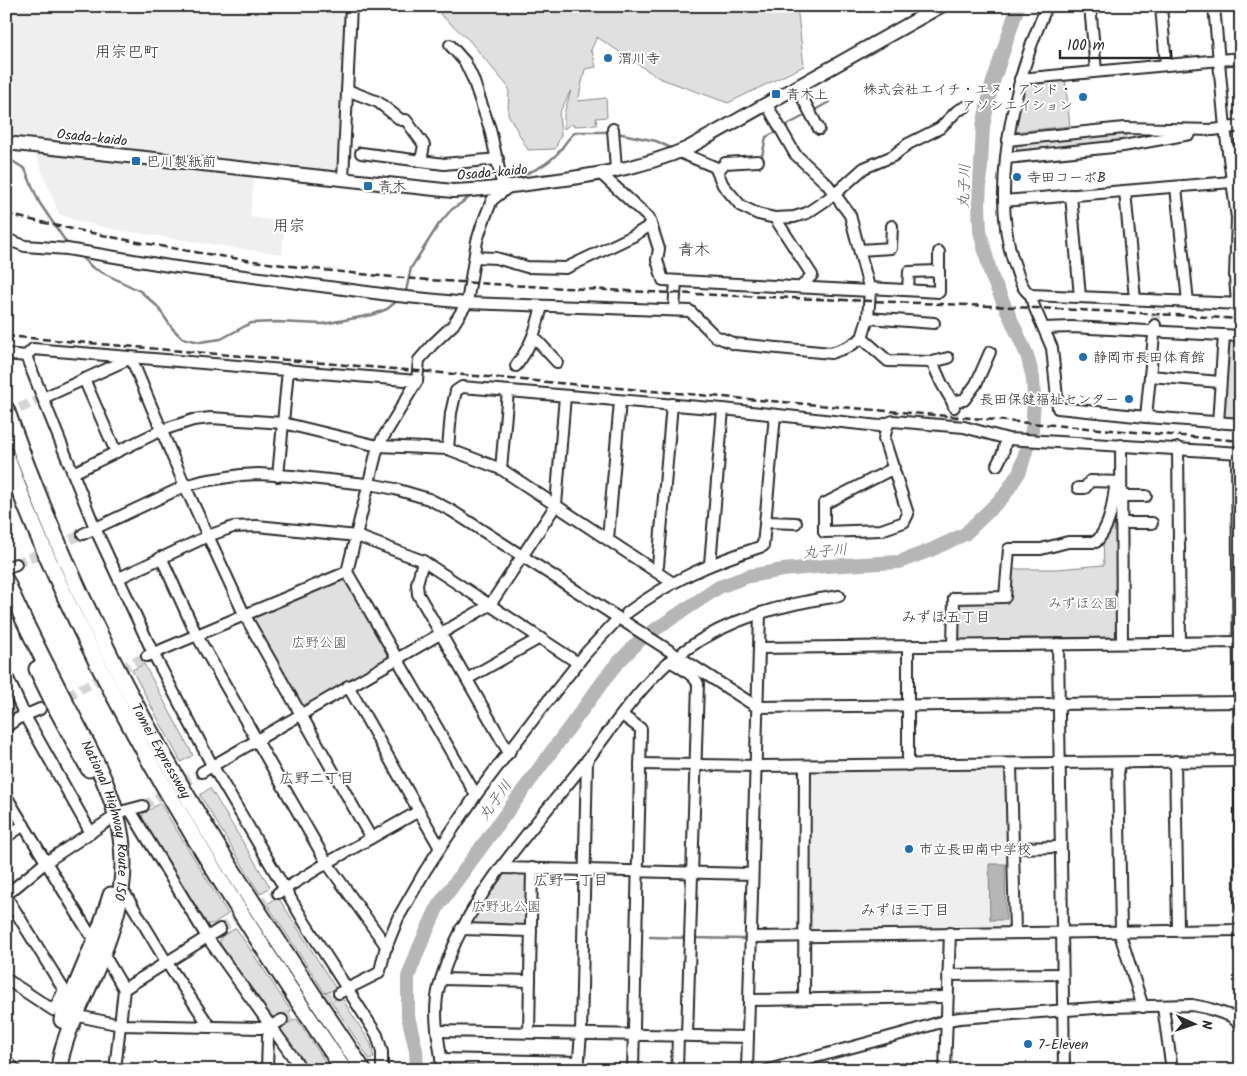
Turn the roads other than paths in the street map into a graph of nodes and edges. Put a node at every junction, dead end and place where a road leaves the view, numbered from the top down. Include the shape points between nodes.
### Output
1 (352, 6) edge
2 (941, 6) edge
3 (1047, 6) edge
4 (1090, 6) edge
5 (1161, 6) edge
6 (1214, 6) edge
7 (450, 45) dead end
8 (1241, 58) edge
9 (1219, 59) junction
10 (1166, 65) junction
11 (1096, 71) junction
12 (1020, 79) junction
13 (797, 88) junction
14 (347, 90) junction
15 (767, 105) junction
16 (965, 107) dead end
17 (1241, 126) edge
18 (1225, 128) junction
19 (819, 129) dead end
20 (1213, 130) junction
21 (613, 132) dead end
22 (1008, 140) junction
23 (6, 143) edge
24 (1241, 150) edge
25 (1228, 151) junction
26 (678, 152) junction
27 (361, 153) dead end
28 (1006, 158) junction
29 (498, 159) junction
30 (421, 161) junction
31 (758, 162) dead end
32 (616, 170) junction
33 (718, 171) junction
34 (600, 173) junction
35 (343, 179) junction
36 (1231, 182) junction
37 (507, 187) junction
38 (1176, 187) junction
39 (1125, 190) junction
40 (835, 194) junction
41 (1071, 195) junction
42 (1004, 201) junction
43 (775, 218) junction
44 (651, 225) junction
45 (892, 226) dead end
46 (6, 239) edge
47 (860, 250) junction
48 (939, 252) dead end
49 (474, 257) junction
50 (1238, 258) edge
51 (938, 270) junction
52 (676, 281) junction
53 (801, 287) junction
54 (870, 290) junction
55 (908, 290) junction
56 (1031, 295) junction
57 (1080, 297) junction
58 (1135, 299) junction
59 (1188, 302) junction
60 (467, 303) junction
61 (1239, 304) edge
62 (542, 306) junction
63 (674, 310) junction
64 (868, 318) junction
65 (934, 324) dead end
66 (1044, 328) junction
67 (1155, 328) junction
68 (1224, 335) junction
69 (1241, 336) edge
70 (534, 337) junction
71 (862, 338) junction
72 (990, 352) dead end
73 (6, 354) edge
74 (26, 356) junction
75 (131, 358) junction
76 (948, 358) dead end
77 (557, 362) dead end
78 (932, 362) junction
79 (516, 366) dead end
80 (288, 370) junction
81 (1150, 376) junction
82 (84, 378) junction
83 (417, 381) junction
84 (1220, 382) junction
85 (508, 392) junction
86 (565, 396) junction
87 (43, 398) junction
88 (620, 401) junction
89 (672, 404) junction
90 (6, 409) edge
91 (723, 409) junction
92 (775, 415) junction
93 (1146, 417) junction
94 (888, 422) junction
95 (283, 423) junction
96 (1218, 423) junction
97 (1241, 424) edge
98 (162, 430) junction
99 (1007, 439) junction
100 (1120, 445) junction
101 (378, 446) junction
102 (1178, 448) junction
103 (448, 449) junction
104 (116, 452) junction
105 (1239, 452) edge
106 (6, 455) edge
107 (997, 465) dead end
108 (894, 468) junction
109 (501, 469) junction
110 (73, 473) junction
111 (278, 476) junction
112 (1119, 482) junction
113 (369, 484) junction
114 (185, 486) junction
115 (1078, 488) dead end
116 (1121, 496) junction
117 (1146, 496) dead end
118 (556, 505) junction
119 (766, 522) junction
120 (796, 523) dead end
121 (1121, 523) junction
122 (1152, 523) dead end
123 (96, 528) junction
124 (83, 534) tunnel mouth
125 (208, 536) junction
126 (357, 536) junction
127 (608, 539) junction
128 (524, 556) junction
129 (161, 557) junction
130 (423, 561) junction
131 (710, 564) junction
132 (655, 571) junction
133 (347, 572) junction
134 (118, 578) junction
135 (6, 581) edge
136 (673, 583) junction
137 (839, 596) dead end
138 (6, 605) edge
139 (490, 605) junction
140 (760, 612) junction
141 (627, 613) dead end
142 (244, 614) junction
143 (614, 623) dead end
144 (196, 634) junction
145 (442, 634) junction
146 (540, 638) junction
147 (1239, 642) edge
148 (1122, 643) junction
149 (1180, 643) junction
150 (1058, 644) junction
151 (953, 646) junction
152 (908, 647) junction
153 (759, 648) junction
154 (684, 651) dead end
155 (150, 654) junction
156 (396, 659) junction
157 (578, 663) junction
158 (6, 674) edge
159 (467, 679) junction
160 (348, 686) junction
161 (1240, 702) edge
162 (908, 705) junction
163 (1059, 705) junction
164 (757, 707) junction
165 (40, 709) tunnel mouth
166 (301, 714) junction
167 (622, 715) junction
168 (25, 716) junction
169 (6, 727) edge
170 (256, 740) junction
171 (509, 753) junction
172 (588, 760) junction
173 (1175, 761) junction
174 (1240, 761) edge
175 (1060, 763) junction
176 (1118, 763) junction
177 (640, 764) junction
178 (1011, 764) junction
179 (696, 765) junction
180 (908, 765) junction
181 (212, 766) junction
182 (755, 766) junction
183 (805, 766) junction
184 (202, 772) tunnel mouth
185 (476, 795) junction
186 (6, 796) edge
187 (143, 806) tunnel mouth
188 (419, 811) junction
189 (119, 815) junction
190 (24, 825) junction
191 (91, 834) junction
192 (6, 837) edge
193 (371, 838) junction
194 (1060, 847) junction
195 (440, 848) junction
196 (1013, 848) junction
197 (46, 862) junction
198 (327, 863) junction
199 (502, 868) junction
200 (532, 868) junction
201 (585, 869) junction
202 (637, 870) junction
203 (691, 871) junction
204 (752, 874) junction
205 (282, 891) junction
206 (121, 893) junction
207 (6, 896) edge
208 (1241, 907) edge
209 (462, 929) junction
210 (220, 930) tunnel mouth
211 (1178, 930) junction
212 (1241, 930) edge
213 (530, 931) junction
214 (1120, 931) junction
215 (950, 933) junction
216 (1015, 933) junction
217 (1062, 933) junction
218 (89, 934) dead end
219 (803, 936) junction
220 (207, 937) junction
221 (751, 937) junction
222 (387, 947) junction
223 (107, 960) dead end
224 (167, 963) junction
225 (1062, 974) junction
226 (948, 975) junction
227 (6, 979) edge
228 (442, 979) junction
229 (530, 981) junction
230 (124, 989) junction
231 (344, 991) junction
232 (947, 997) junction
233 (804, 999) junction
234 (750, 1000) junction
235 (1142, 1007) junction
236 (1163, 1007) junction
237 (1063, 1012) junction
238 (1236, 1016) edge
239 (83, 1017) dead end
240 (282, 1020) tunnel mouth
241 (946, 1020) junction
242 (121, 1025) junction
243 (210, 1026) junction
244 (271, 1026) junction
245 (1241, 1026) edge
246 (438, 1030) junction
247 (529, 1032) junction
248 (581, 1033) junction
249 (634, 1034) junction
250 (683, 1035) junction
251 (748, 1037) junction
252 (441, 1059) junction
253 (6, 1064) edge
254 (578, 1066) edge
255 (300, 1067) dead end
256 (15, 1070) edge
257 (49, 1070) edge
258 (59, 1070) edge
259 (115, 1070) edge
260 (267, 1070) edge
261 (344, 1070) edge
262 (362, 1070) edge
263 (382, 1070) edge
264 (443, 1070) edge
265 (633, 1070) edge
266 (677, 1070) edge
267 (747, 1070) edge
268 (768, 1070) edge
269 (945, 1070) edge
270 (1064, 1070) edge
271 (1172, 1070) edge

1 - 14 street
2 - 13 main road, Osada-kaido
3 - 12 street
4 - 11 street
5 - 10 street
6 - 9 street
7 - 29 street via 465,62 473,79
8 - 9 street
9 - 10 street
9 - 18 street
10 - 11 street
11 - 12 street
12 - 22 street
13 - 15 main road, Osada-kaido
13 - 19 street
14 - 30 street via 378,102 401,120 406,120 424,145
14 - 35 street
15 - 26 main road, Osada-kaido
15 - 40 street via 795,154
16 - 40 street via 940,128 908,144 893,156 864,168
17 - 18 street
18 - 20 street
18 - 25 street
20 - 22 street via 1124,128
20 - 28 street via 1123,146
21 - 32 street
22 - 28 street
23 - 35 main road, Osada-kaido
24 - 25 street
25 - 36 street
26 - 32 main road, Osada-kaido
26 - 33 street
27 - 30 street
28 - 42 street
29 - 30 street via 454,164
29 - 37 street
31 - 33 street via 725,163
32 - 34 main road, Osada-kaido
33 - 43 street via 723,185 741,206
34 - 37 main road, Osada-kaido
34 - 44 street via 649,218
35 - 37 main road, Osada-kaido via 453,191
36 - 38 street
36 - 50 street via 1237,218
37 - 49 street via 492,200
38 - 39 street
38 - 59 street
39 - 41 street
39 - 58 street
40 - 43 street via 806,213
40 - 47 street via 850,216
41 - 42 street
41 - 57 street
42 - 56 street via 1009,243 1021,284
43 - 53 street via 812,275
44 - 49 street via 566,268 526,267 496,258
44 - 52 street via 659,249 659,271 664,280
45 - 47 street via 891,248
46 - 60 street via 26,246 67,248 259,279
47 - 54 street
48 - 51 street
49 - 60 street
50 - 61 street
51 - 55 street via 909,272
51 - 55 street via 939,292
52 - 53 street
52 - 63 street
53 - 54 street
54 - 55 street
54 - 64 street
56 - 57 street
56 - 66 street
57 - 58 street
58 - 59 street via 1157,305
59 - 61 street
60 - 62 street
60 - 83 street via 454,325 419,360
62 - 63 street
62 - 70 street
63 - 71 street via 690,311 714,336 735,344 831,353
64 - 65 street
64 - 71 street
66 - 67 street
66 - 93 street via 1052,348 1058,408
67 - 68 street
67 - 81 street
68 - 69 street
68 - 84 street
70 - 77 street
70 - 79 street
71 - 78 street via 888,361
72 - 78 street via 976,384 964,400 953,404
73 - 74 street
74 - 75 street via 33,349
74 - 87 street
75 - 80 street
75 - 82 street
75 - 98 street
76 - 78 street
80 - 83 street
80 - 95 street
81 - 84 street
81 - 93 street
82 - 87 street
82 - 104 street
83 - 101 street
84 - 96 street
85 - 86 street
85 - 103 street via 462,387 456,391
85 - 109 street
86 - 88 street
86 - 118 street
87 - 110 street
88 - 89 street
88 - 127 street
89 - 91 street
89 - 132 street
90 - 262 highway, Tomei Expressway via 69,567 118,672 154,739 252,902
91 - 92 street
91 - 131 street
92 - 94 street via 879,426
92 - 119 street
93 - 96 street
94 - 99 street via 952,423
94 - 108 street via 884,439
95 - 98 street via 211,418
95 - 101 street
95 - 111 street
96 - 97 street
98 - 104 street
98 - 114 street
99 - 100 street
99 - 107 street
100 - 102 street
100 - 112 street
101 - 103 street
101 - 113 street
102 - 105 street
102 - 149 street
103 - 109 street
104 - 110 street
105 - 147 street
106 - 261 highway, Tomei Expressway via 74,617 133,734 243,918
108 - 108 street via 824,504 824,532 881,530 904,522 908,514
109 - 118 street
110 - 123 street
111 - 113 street
111 - 114 street via 241,475
112 - 115 street via 1090,481 1085,488
112 - 116 street
112 - 151 street via 1105,532 1096,542 1068,542 1041,549 1008,549 1005,597 954,598
113 - 126 street
113 - 128 street via 429,499
114 - 123 street
114 - 125 street
116 - 117 street
116 - 121 street
118 - 127 street
118 - 128 street
119 - 120 street
119 - 131 street via 763,546
121 - 122 street
121 - 148 street
123 - 124 street
123 - 134 street
125 - 126 street via 246,526
125 - 129 street
125 - 142 street
126 - 130 street
126 - 133 street
127 - 132 street
128 - 139 street
128 - 164 street
129 - 134 street
129 - 144 street
130 - 139 street
130 - 145 street via 418,594
131 - 136 street
132 - 136 street
133 - 142 street
133 - 156 street
134 - 155 street
135 - 189 highway, National Highway Route 150 via 102,772
136 - 141 street
137 - 140 street
138 - 189 highway, National Highway Route 150 via 54,704 92,774
139 - 145 street
139 - 146 street
140 - 153 street
140 - 154 street via 722,627
142 - 144 street
142 - 166 street
143 - 157 street
144 - 155 street
144 - 170 street
145 - 156 street
145 - 159 street
146 - 157 street
146 - 159 street
147 - 149 street
147 - 161 street
148 - 149 street
148 - 150 street
150 - 151 street
150 - 163 street
151 - 152 street
152 - 153 street
152 - 162 street
153 - 164 street
155 - 181 street
156 - 160 street
156 - 185 street
157 - 171 street
158 - 168 street
159 - 171 street
160 - 166 street
160 - 188 street
161 - 163 street
161 - 174 street
162 - 163 street
162 - 164 street
162 - 180 street
163 - 175 street
164 - 182 street
165 - 168 street
166 - 170 street
166 - 193 street
167 - 172 street
167 - 177 street via 641,729
167 - 179 street via 670,661 691,675 698,684
168 - 169 street
168 - 191 street
170 - 181 street
170 - 198 street
171 - 185 street
172 - 199 street
172 - 201 street
173 - 174 street
173 - 176 street
173 - 211 street
174 - 208 street
175 - 176 street
175 - 178 street
175 - 194 street
176 - 214 street
177 - 179 street
177 - 202 street
178 - 180 street
178 - 196 street
179 - 182 street
179 - 203 street
180 - 183 street
181 - 184 street
181 - 205 street
182 - 183 street
182 - 204 street
183 - 219 street
185 - 195 street
186 - 190 street
187 - 189 street
188 - 193 street
188 - 195 street
189 - 191 street
189 - 206 highway, National Highway Route 150 via 123,849
189 - 220 street
189 - 257 highway, National Highway Route 150 via 108,908 59,1028
190 - 192 street
190 - 197 street
191 - 197 street
193 - 198 street
194 - 196 street
194 - 217 street
195 - 222 street via 398,918
196 - 216 street
197 - 207 street
197 - 218 street
198 - 205 street
198 - 222 street
199 - 200 street
199 - 209 street
200 - 201 street
200 - 213 street
201 - 202 street
201 - 248 street
202 - 203 street
202 - 249 street
203 - 204 street
203 - 250 street
204 - 221 street
205 - 231 street via 305,923
206 - 224 street via 126,896
206 - 258 highway, National Highway Route 150 via 113,925 63,1046
207 - 227 street via 64,990 53,1010
209 - 213 street
209 - 228 street
210 - 220 street
211 - 212 street
211 - 214 street
213 - 229 street
214 - 217 street
214 - 235 street
215 - 216 street
215 - 219 street
215 - 226 street
216 - 217 street
217 - 225 street
219 - 221 street
219 - 233 street
220 - 224 street
220 - 244 street
221 - 234 street
222 - 231 street via 380,971
223 - 230 street
224 - 230 street
224 - 243 street
225 - 226 street
225 - 237 street
226 - 232 street
228 - 229 street
228 - 246 street via 437,999
229 - 247 street
230 - 242 street
231 - 263 street via 377,1035 382,1052
232 - 233 street
232 - 241 street
233 - 234 street
234 - 251 street
235 - 236 street
235 - 237 street
236 - 238 street via 1192,1006
236 - 271 street
237 - 241 street
237 - 270 street
238 - 245 street
239 - 242 street
240 - 244 street
241 - 268 street
241 - 269 street
242 - 243 street
242 - 259 street
243 - 244 street
244 - 255 street
244 - 260 street
246 - 247 street
246 - 252 street
247 - 248 street
248 - 249 street
248 - 254 street
249 - 250 street
249 - 265 street
250 - 251 street
250 - 266 street
251 - 267 street
252 - 254 street
252 - 264 street
253 - 256 main road

